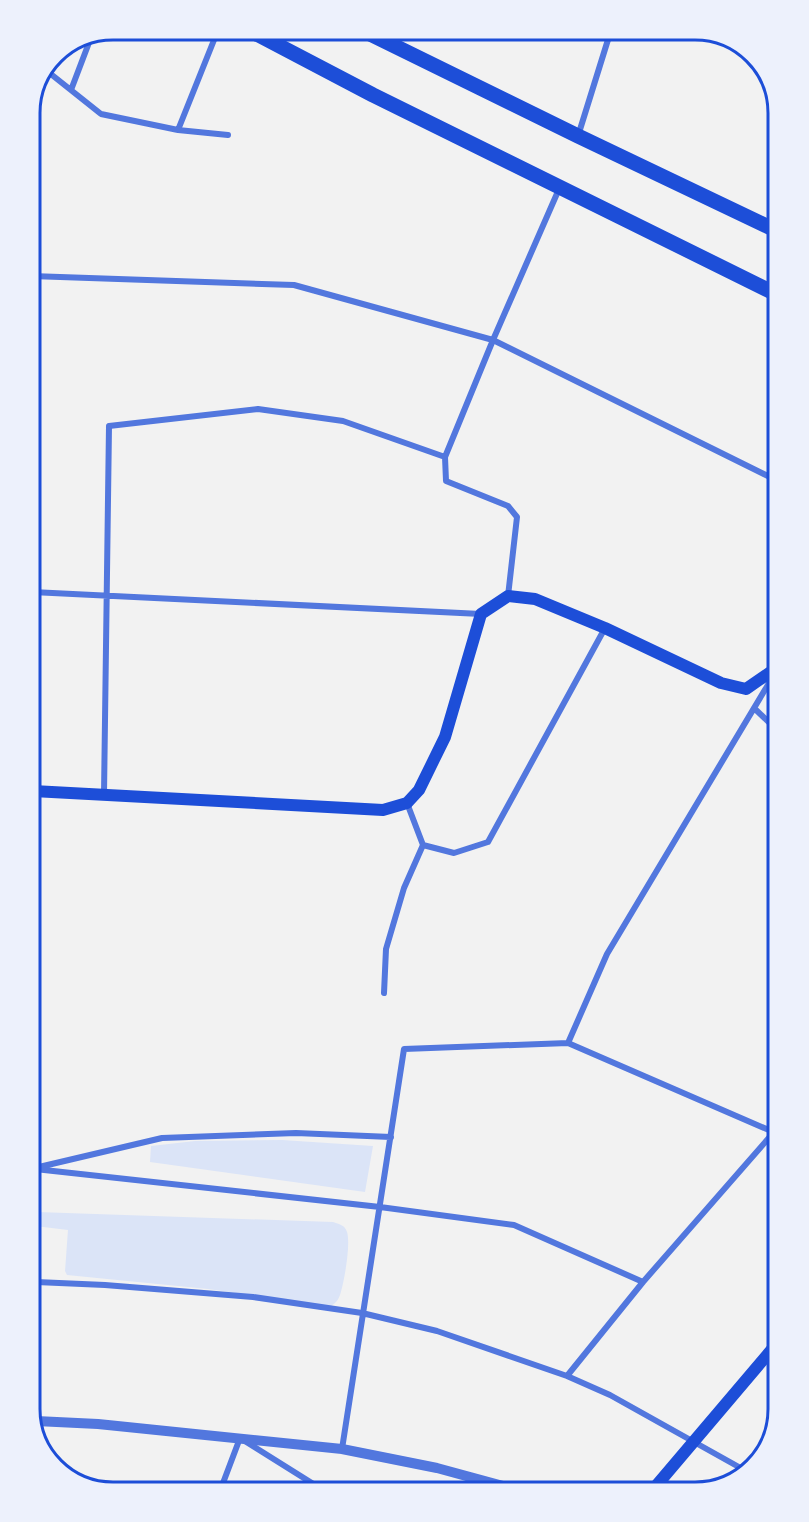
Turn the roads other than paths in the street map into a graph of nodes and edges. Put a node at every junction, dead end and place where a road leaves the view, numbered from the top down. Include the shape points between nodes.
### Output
1 (214, 40) edge
2 (269, 40) edge
3 (383, 40) edge
4 (608, 41) edge
5 (88, 45) edge
6 (52, 75) edge
7 (71, 90) junction
8 (178, 130) junction
9 (228, 135) dead end
10 (578, 136) junction
11 (559, 187) junction
12 (768, 227) edge
13 (41, 276) edge
14 (768, 290) edge
15 (493, 340) junction
16 (445, 457) junction
17 (768, 475) edge
18 (41, 592) edge
19 (107, 595) junction
20 (508, 596) junction
21 (481, 614) junction
22 (605, 628) junction
23 (768, 675) edge
24 (768, 683) edge
25 (754, 708) junction
26 (768, 721) edge
27 (40, 791) edge
28 (104, 794) junction
29 (407, 802) junction
30 (423, 845) junction
31 (384, 993) dead end
32 (568, 1043) junction
33 (768, 1130) edge
34 (391, 1137) junction
35 (768, 1142) edge
36 (40, 1167) edge
37 (40, 1169) edge
38 (380, 1207) junction
39 (40, 1282) edge
40 (643, 1282) junction
41 (362, 1313) junction
42 (768, 1361) edge
43 (567, 1376) junction
44 (42, 1421) edge
45 (240, 1438) junction
46 (694, 1442) junction
47 (342, 1449) junction
48 (739, 1467) edge
49 (224, 1481) edge
50 (309, 1481) edge
51 (487, 1482) edge
52 (660, 1482) edge

1 - 8 street
2 - 11 main road
3 - 10 main road
4 - 10 street
5 - 7 street
6 - 7 street
7 - 8 street via 101,114
8 - 9 street
10 - 12 main road
11 - 14 main road
11 - 15 street
13 - 15 street via 294,285
15 - 16 street
15 - 17 street
16 - 19 street via 343,421 258,409 109,426
16 - 20 street via 446,482 508,506 518,518
18 - 19 street
19 - 21 street
19 - 28 street
20 - 21 main road
20 - 22 main road via 535,599
21 - 29 main road via 445,736 419,790
22 - 23 main road via 721,683 746,689
22 - 30 street via 488,842 454,853
24 - 25 street
25 - 26 street
25 - 32 street via 607,954
27 - 28 main road
28 - 29 main road via 383,810
29 - 30 street
30 - 31 street via 404,888 386,949
32 - 33 street
32 - 34 street via 404,1049
34 - 36 street via 296,1133 162,1138
34 - 38 street
35 - 40 street
37 - 38 street
38 - 40 street via 514,1225
38 - 41 street
39 - 41 street via 253,1297
40 - 43 street
41 - 43 street via 437,1331
41 - 47 street
42 - 46 main road
43 - 46 street
44 - 45 street
45 - 47 street
45 - 49 street
45 - 50 street
46 - 48 street
46 - 52 main road
47 - 51 street

